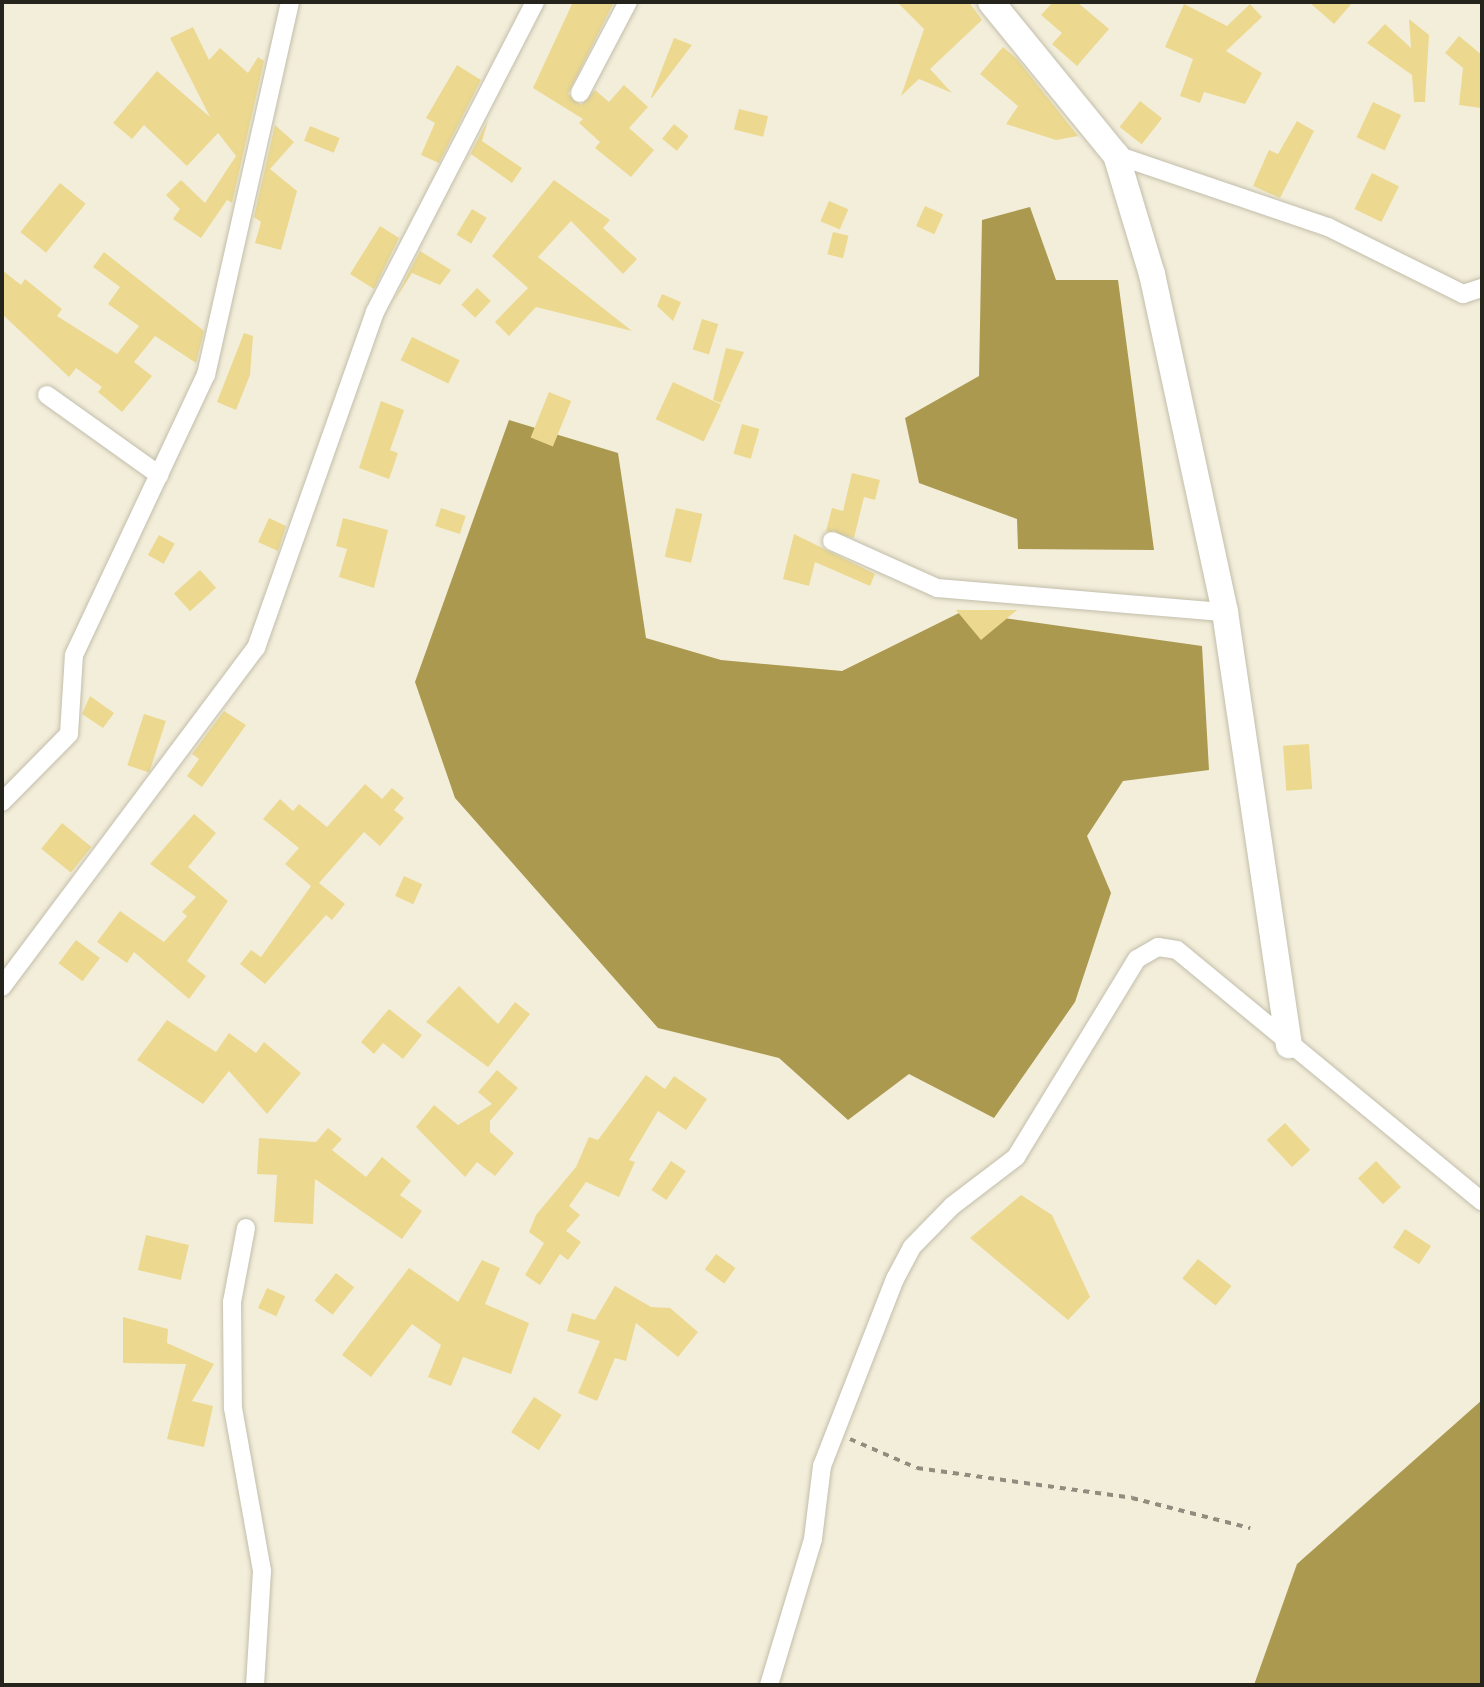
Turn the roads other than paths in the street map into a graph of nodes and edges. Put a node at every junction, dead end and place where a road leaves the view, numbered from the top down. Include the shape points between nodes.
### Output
1 (290, 2) edge
2 (535, 2) edge
3 (628, 2) edge
4 (991, 2) edge
5 (580, 93) dead end
6 (1116, 155) junction
7 (1482, 288) edge
8 (47, 395) dead end
9 (159, 475) junction
10 (832, 541) dead end
11 (1225, 612) junction
12 (2, 802) edge
13 (2, 987) edge
14 (1289, 1045) junction
15 (1482, 1201) edge
16 (246, 1228) dead end
17 (255, 1685) edge
18 (769, 1685) edge

1 - 9 street via 210,362
2 - 13 street via 375,312 256,648
3 - 5 street
4 - 6 street
6 - 7 street via 1328,227 1463,294
6 - 11 street via 1152,274
8 - 9 street
9 - 12 street via 74,655 69,734
10 - 11 street via 937,588
11 - 14 street
14 - 15 street
14 - 18 street via 1177,950 1158,947 1137,959 1016,1157 912,1247 833,1431 813,1539
16 - 17 street via 232,1302 233,1408 262,1571

